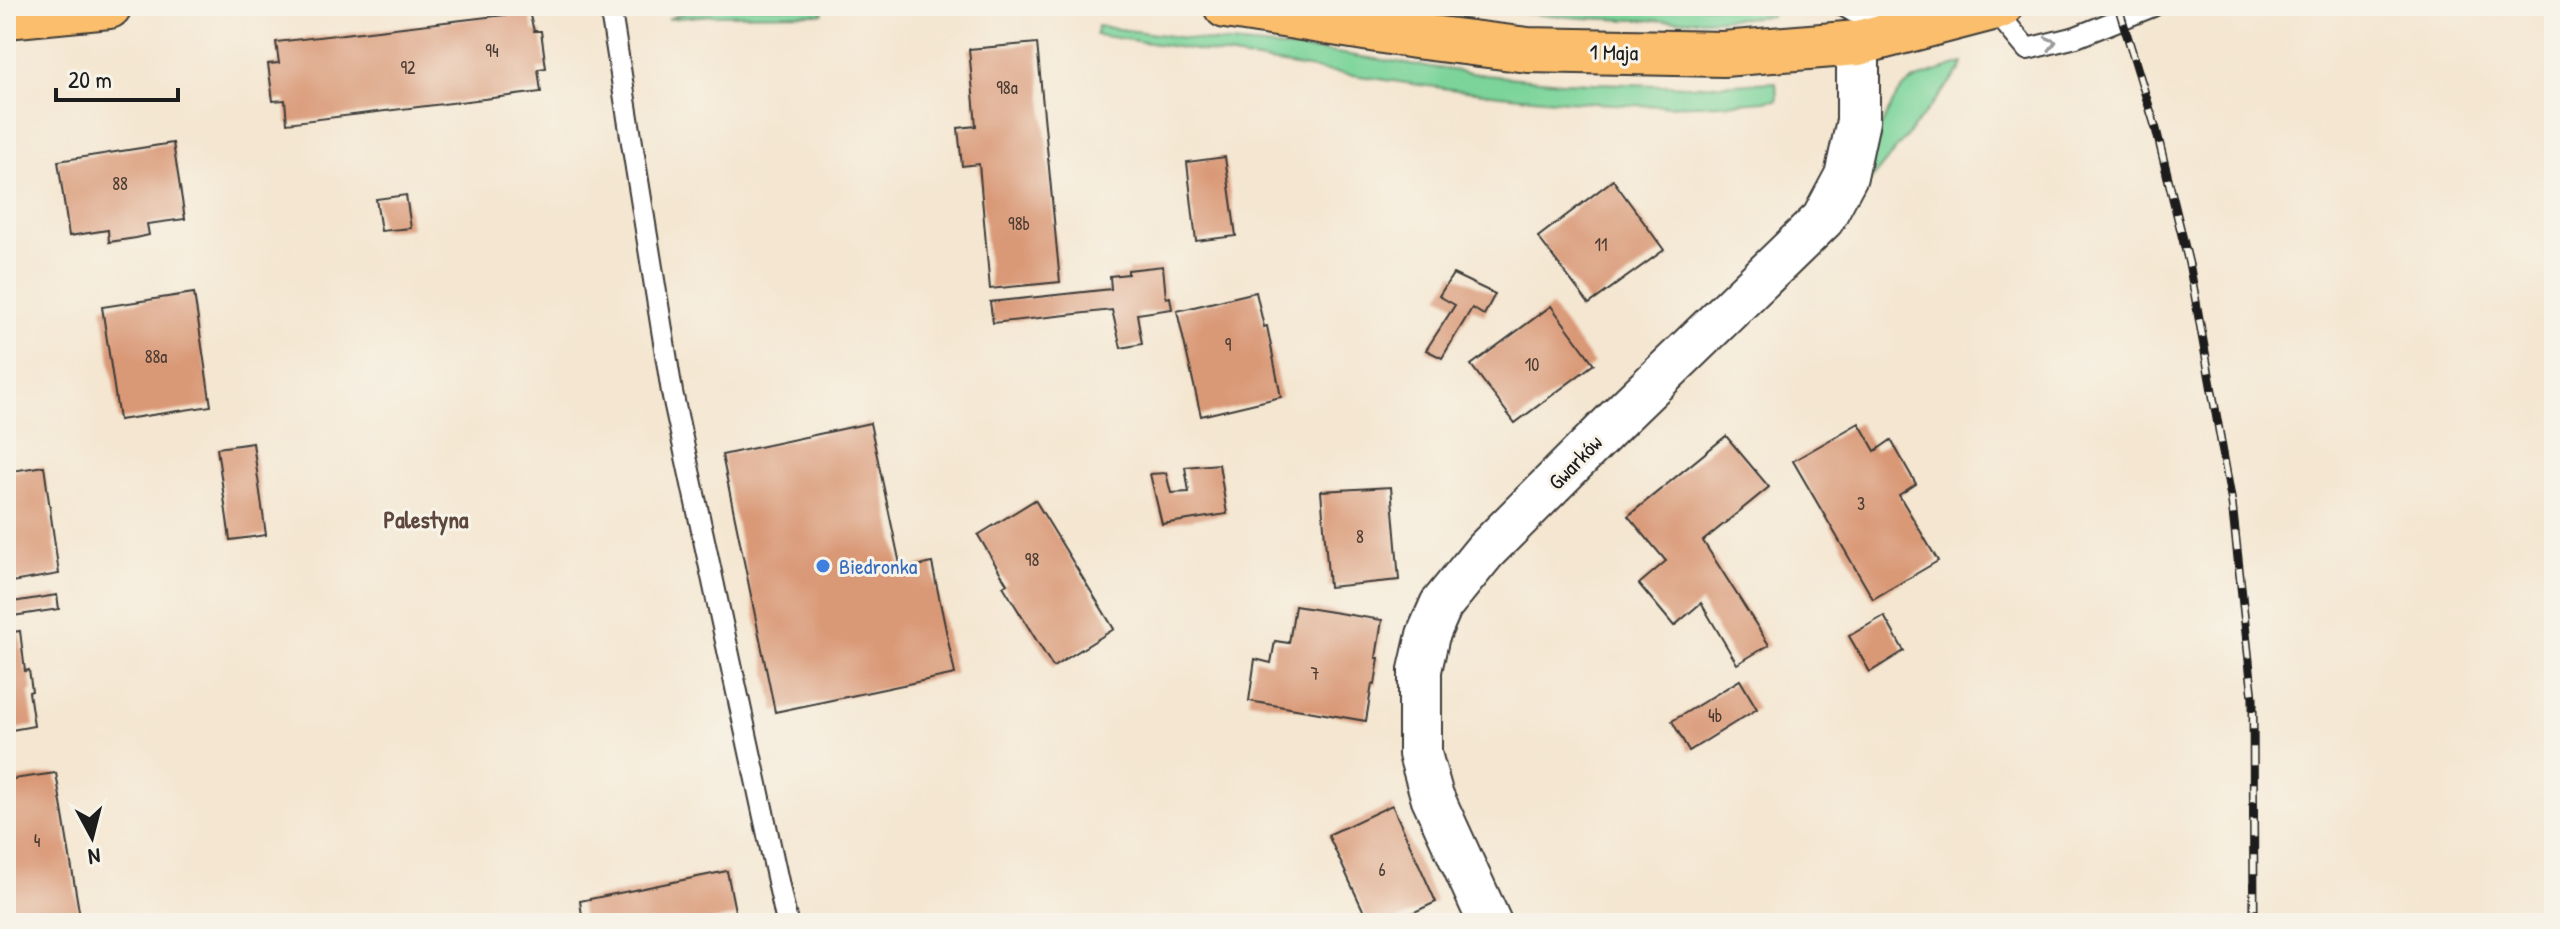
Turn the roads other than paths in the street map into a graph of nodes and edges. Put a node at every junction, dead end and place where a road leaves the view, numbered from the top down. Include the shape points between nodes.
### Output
1 (109, 6) edge
2 (610, 6) edge
3 (1226, 6) edge
4 (2153, 6) edge
5 (1997, 7) edge
6 (6, 16) edge
7 (1865, 28) edge
8 (787, 923) edge
9 (1490, 923) edge

1 - 6 main road
2 - 8 lane via 672,392
3 - 7 main road, 1 Maja via 1528,50 1723,54
5 -> 4 lane via 2027,49 2076,37
5 - 7 main road, 1 Maja
7 - 9 street, Gwarków via 1858,121 1846,176 1823,219 1485,551 1441,605 1428,635 1420,670 1420,754 1432,796

